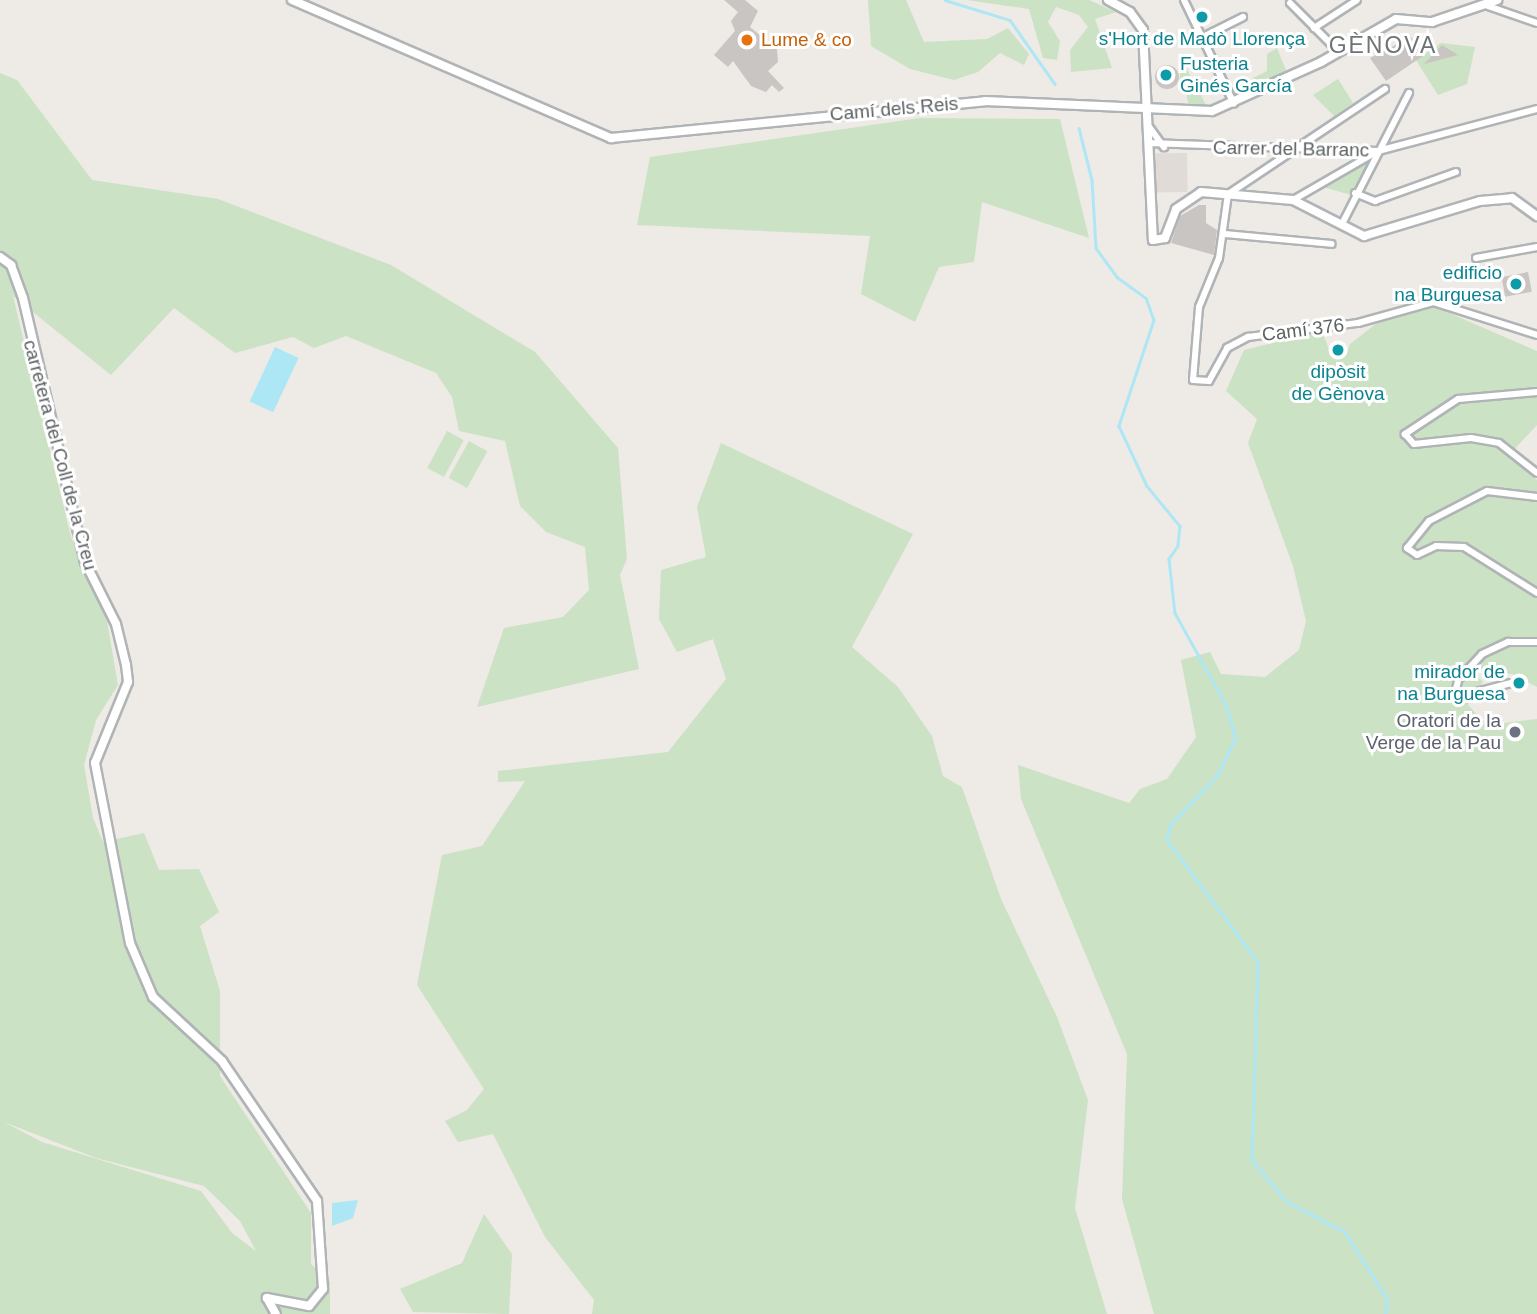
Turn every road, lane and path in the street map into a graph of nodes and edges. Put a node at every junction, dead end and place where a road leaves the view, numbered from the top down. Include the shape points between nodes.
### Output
1 (292, 0) edge
2 (1108, 0) edge
3 (1184, 0) edge
4 (1357, 0) edge
5 (1496, 0) edge
6 (1290, 3) dead end
7 (1480, 4) junction
8 (1243, 17) dead end
9 (1537, 23) edge
10 (1314, 27) junction
11 (1201, 38) junction
12 (1339, 52) junction
13 (1385, 89) dead end
14 (1409, 93) dead end
15 (1234, 104) junction
16 (1146, 108) junction
17 (1537, 109) edge
18 (1147, 119) junction
19 (1148, 143) junction
20 (1165, 148) junction
21 (1295, 148) junction
22 (1378, 151) junction
23 (1456, 172) dead end
24 (1355, 193) junction
25 (1228, 194) junction
26 (1293, 200) junction
27 (1537, 216) edge
28 (1343, 222) junction
29 (1225, 234) junction
30 (1332, 244) dead end
31 (1537, 247) edge
32 (0, 257) edge
33 (1476, 258) dead end
34 (1537, 335) edge
35 (1537, 392) edge
36 (1537, 472) edge
37 (1537, 497) edge
38 (1537, 593) edge
39 (1537, 642) edge
40 (1511, 683) dead end
41 (276, 1314) edge

1 - 16 street, Camí dels Reis via 611,138 985,101
2 - 16 street via 1130,12 1143,30
3 - 11 street
4 - 10 street
5 - 7 street, Camí dels Reis
6 - 10 street
7 - 9 street
7 - 12 street, Camí dels Reis via 1432,22 1396,19
8 - 11 street
10 - 12 street
11 - 15 street via 1221,65
12 - 15 street, Camí dels Reis
13 - 21 street
14 - 22 street
15 - 16 street, Camí dels Reis via 1193,113
16 - 18 street
17 - 22 street, Carrer del Barranc
18 - 19 street
18 - 20 street
19 - 20 street, Carrer del Barranc
19 - 25 street via 1153,240 1165,238 1172,215 1192,194
20 - 21 street, Carrer del Barranc
21 - 22 street, Carrer del Barranc
21 - 25 street
22 - 24 street
22 - 26 street
23 - 24 street via 1375,201
24 - 28 street
25 - 26 street
25 - 29 street, Camí 376
26 - 28 street
27 - 28 street via 1512,198 1462,205 1370,236 1345,229
29 - 30 street
29 - 34 street, Camí 376 via 1199,307 1192,363 1197,383 1209,381 1227,348 1248,337 1358,323 1433,302
31 - 33 street
32 - 41 street, carretera del Coll de la Creu via 10,265 23,298 85,562 116,624 127,664 128,682 95,763 130,943 153,997 222,1061 317,1201 323,1289 309,1306 267,1298
35 - 36 street via 1458,399 1405,434 1414,444 1471,438 1499,443
37 - 38 street via 1487,491 1429,521 1406,548 1418,555 1436,546 1464,547
39 - 40 street via 1508,642 1482,654 1458,680 1454,698

